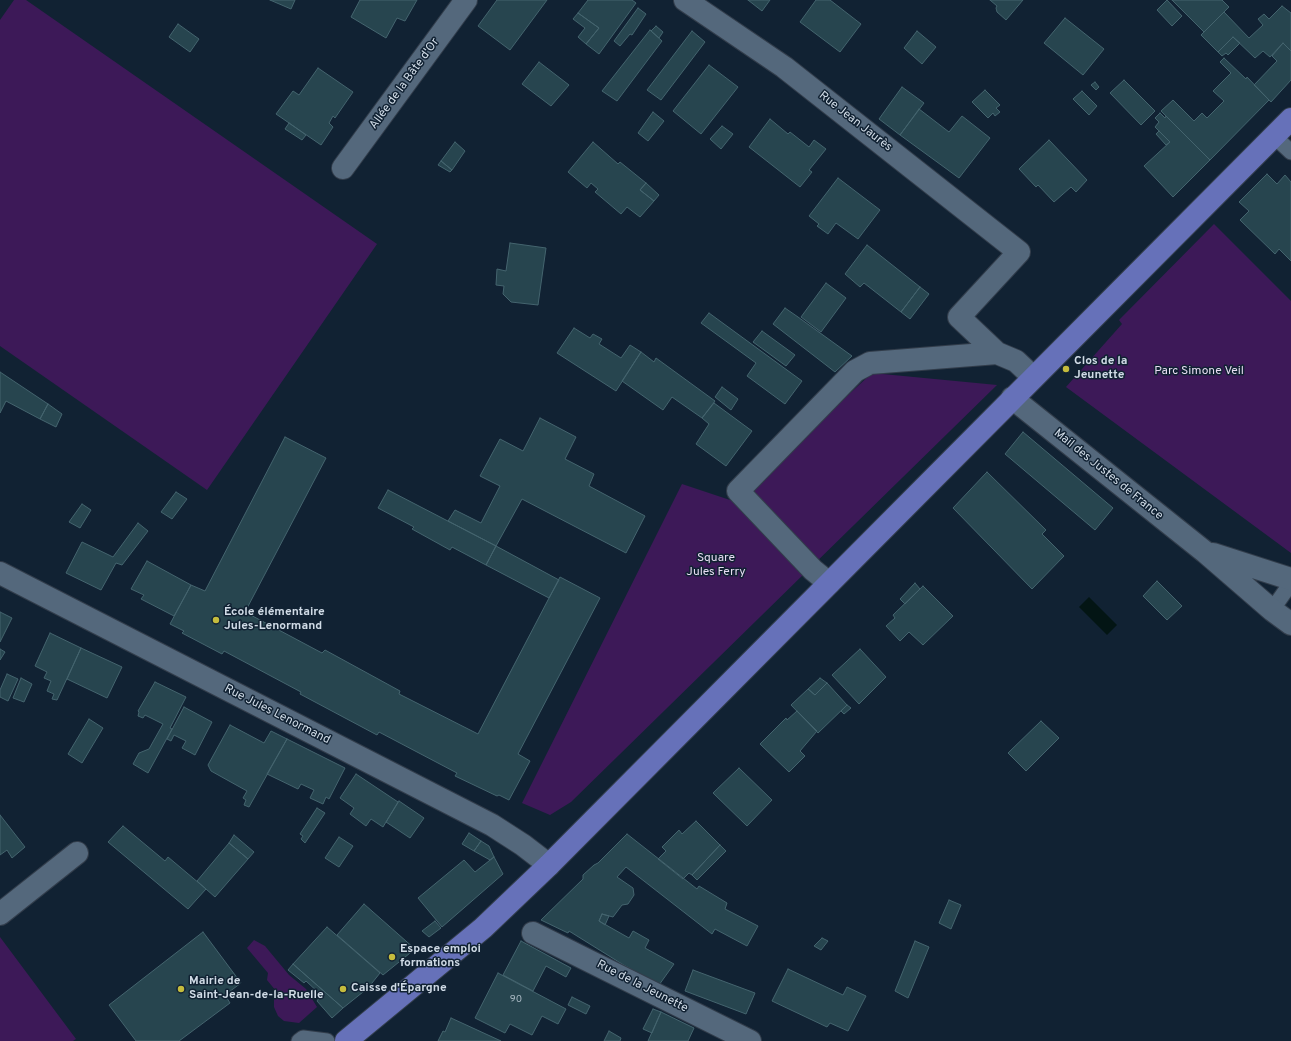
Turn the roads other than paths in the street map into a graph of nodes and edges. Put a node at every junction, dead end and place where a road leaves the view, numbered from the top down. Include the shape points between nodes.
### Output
1 (466, 0) edge
2 (685, 0) edge
3 (1291, 119) edge
4 (1274, 136) junction
5 (1291, 152) edge
6 (343, 168) dead end
7 (998, 353) junction
8 (1033, 377) junction
9 (1012, 398) junction
10 (1205, 552) junction
11 (0, 572) edge
12 (1291, 579) edge
13 (829, 583) junction
14 (1291, 583) edge
15 (1272, 610) junction
16 (1291, 624) edge
17 (77, 853) dead end
18 (549, 865) junction
19 (0, 914) edge
20 (533, 933) dead end
21 (365, 1032) edge
22 (300, 1041) edge
23 (327, 1041) edge
24 (346, 1041) edge
25 (750, 1041) edge

1 - 6 street, Allée de la Bâte d'Or
2 - 7 street, Rue Jean Jaurès via 784,66 1019,252 958,317
3 - 4 main road
4 - 5 lane
4 - 8 main road
7 - 8 street via 1016,361
7 - 13 street via 870,363 855,371 738,492 813,570
8 - 9 main road
9 - 10 street, Mail des Justes de France
9 - 13 main road
10 - 12 street, Mail des Justes de France
10 - 15 street, Mail des Justes de France
11 - 18 street, Rue Jules Lenormand via 492,825
13 - 18 main road
14 - 15 lane
15 - 16 street, Mail des Justes de France
17 - 19 street
18 - 21 main road via 483,928
20 - 25 street, Rue de la Jeunette
21 - 24 main road
22 - 23 lane via 303,1038

